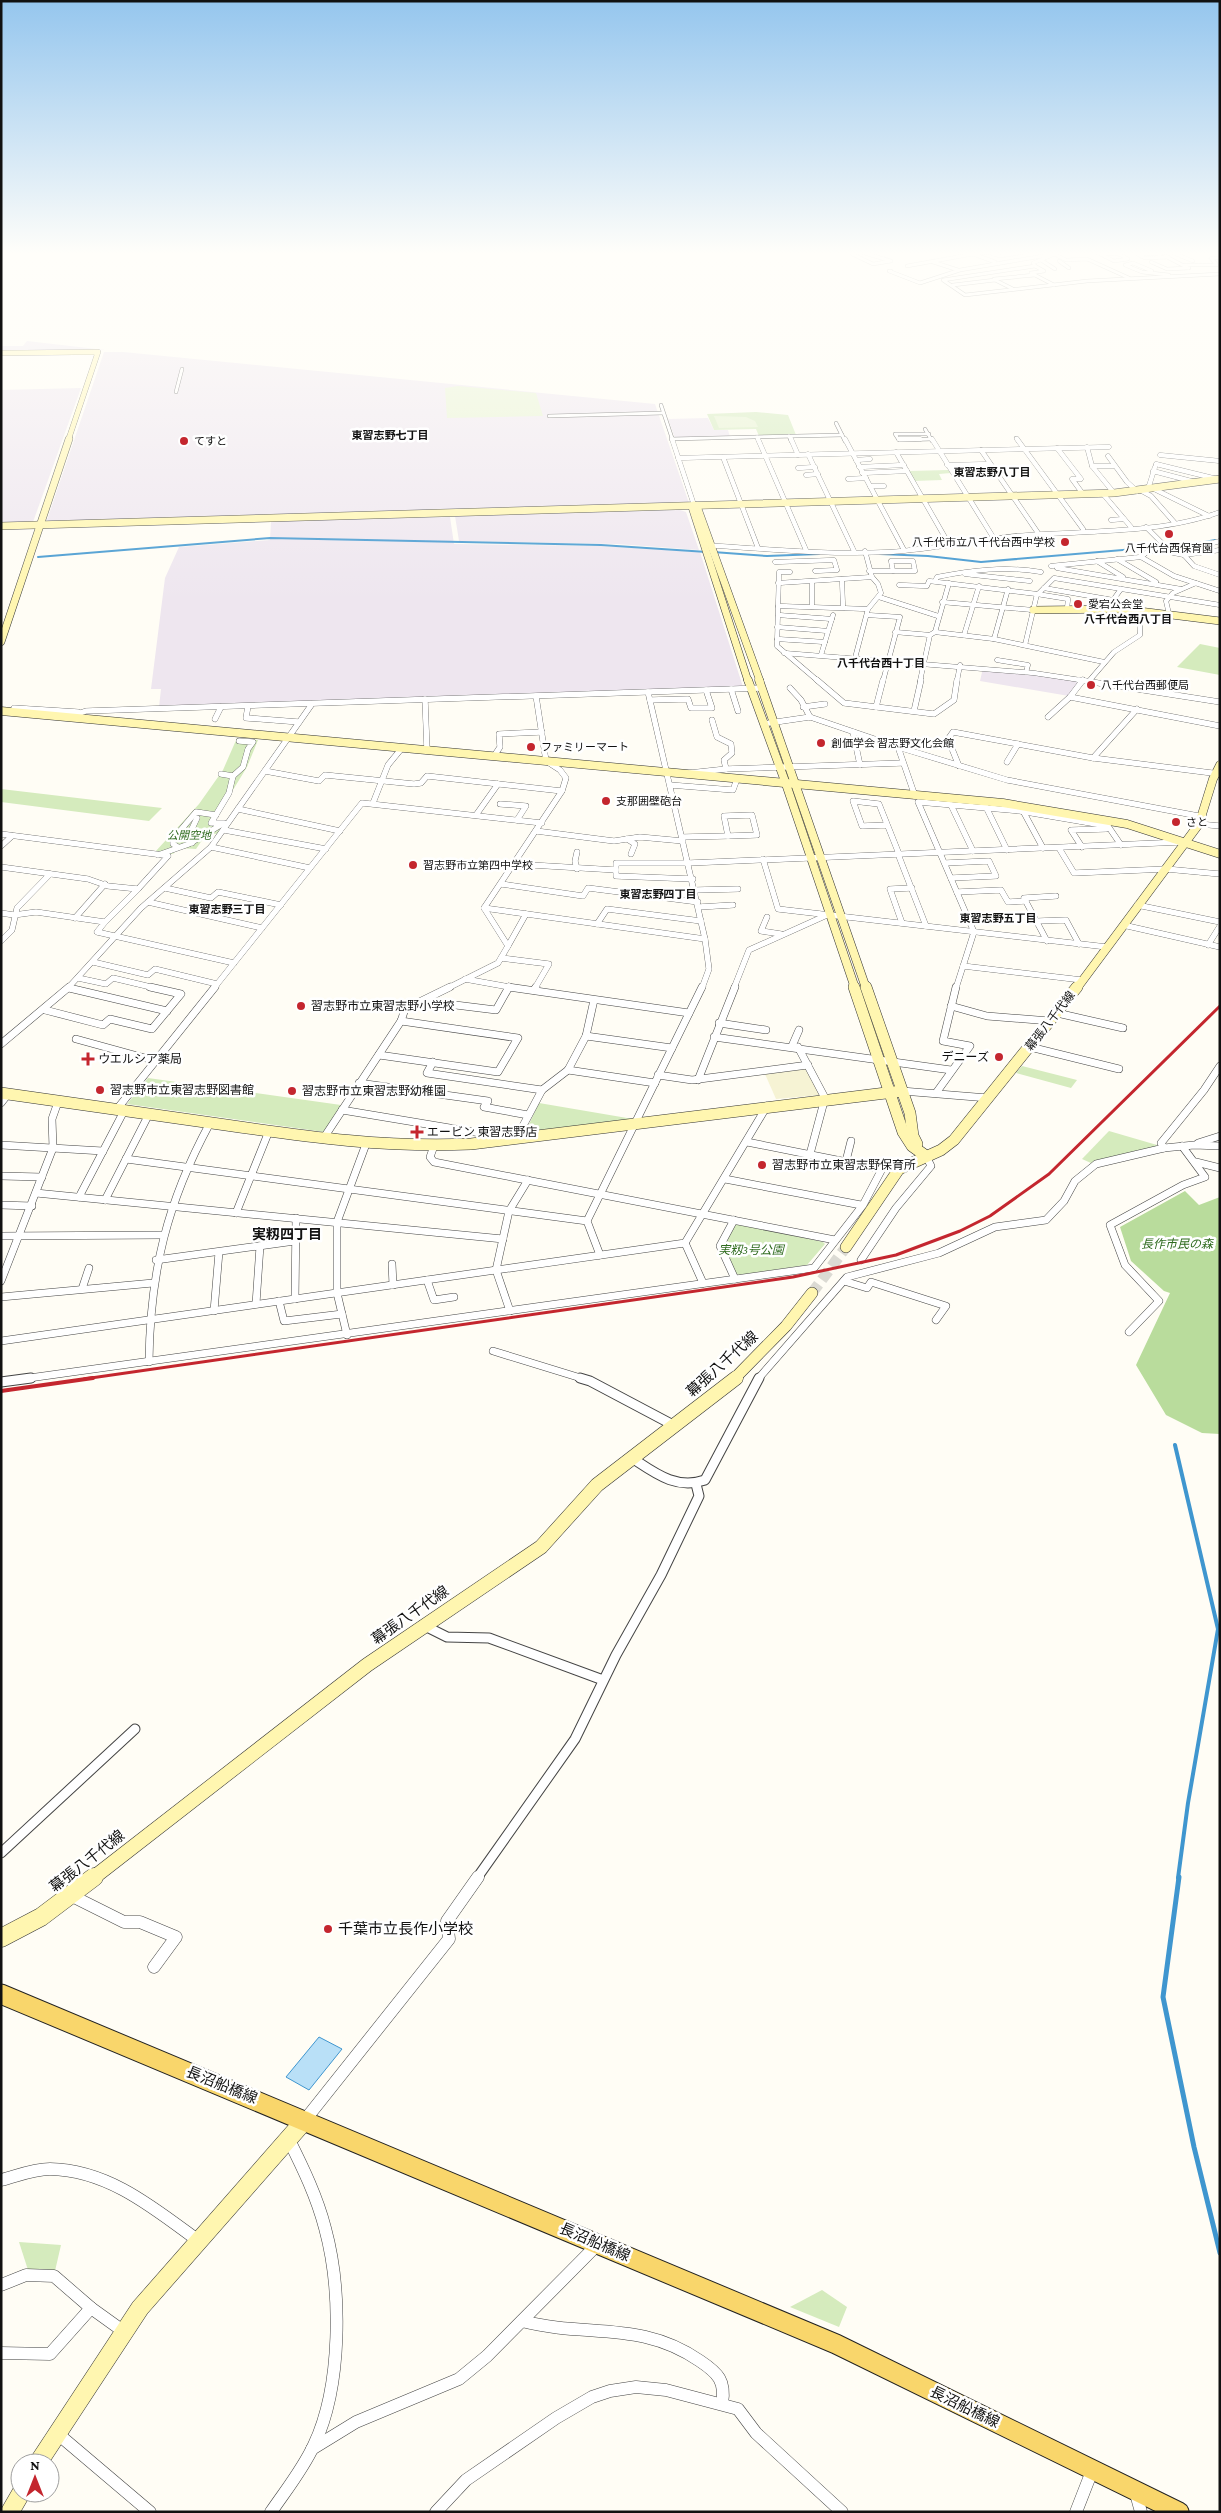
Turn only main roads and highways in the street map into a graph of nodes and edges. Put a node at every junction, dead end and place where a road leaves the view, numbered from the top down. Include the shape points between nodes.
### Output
1 (1, 1994) edge
2 (1179, 2512) edge

1 - 2 main road, 長沼船橋線 via 836,2344

